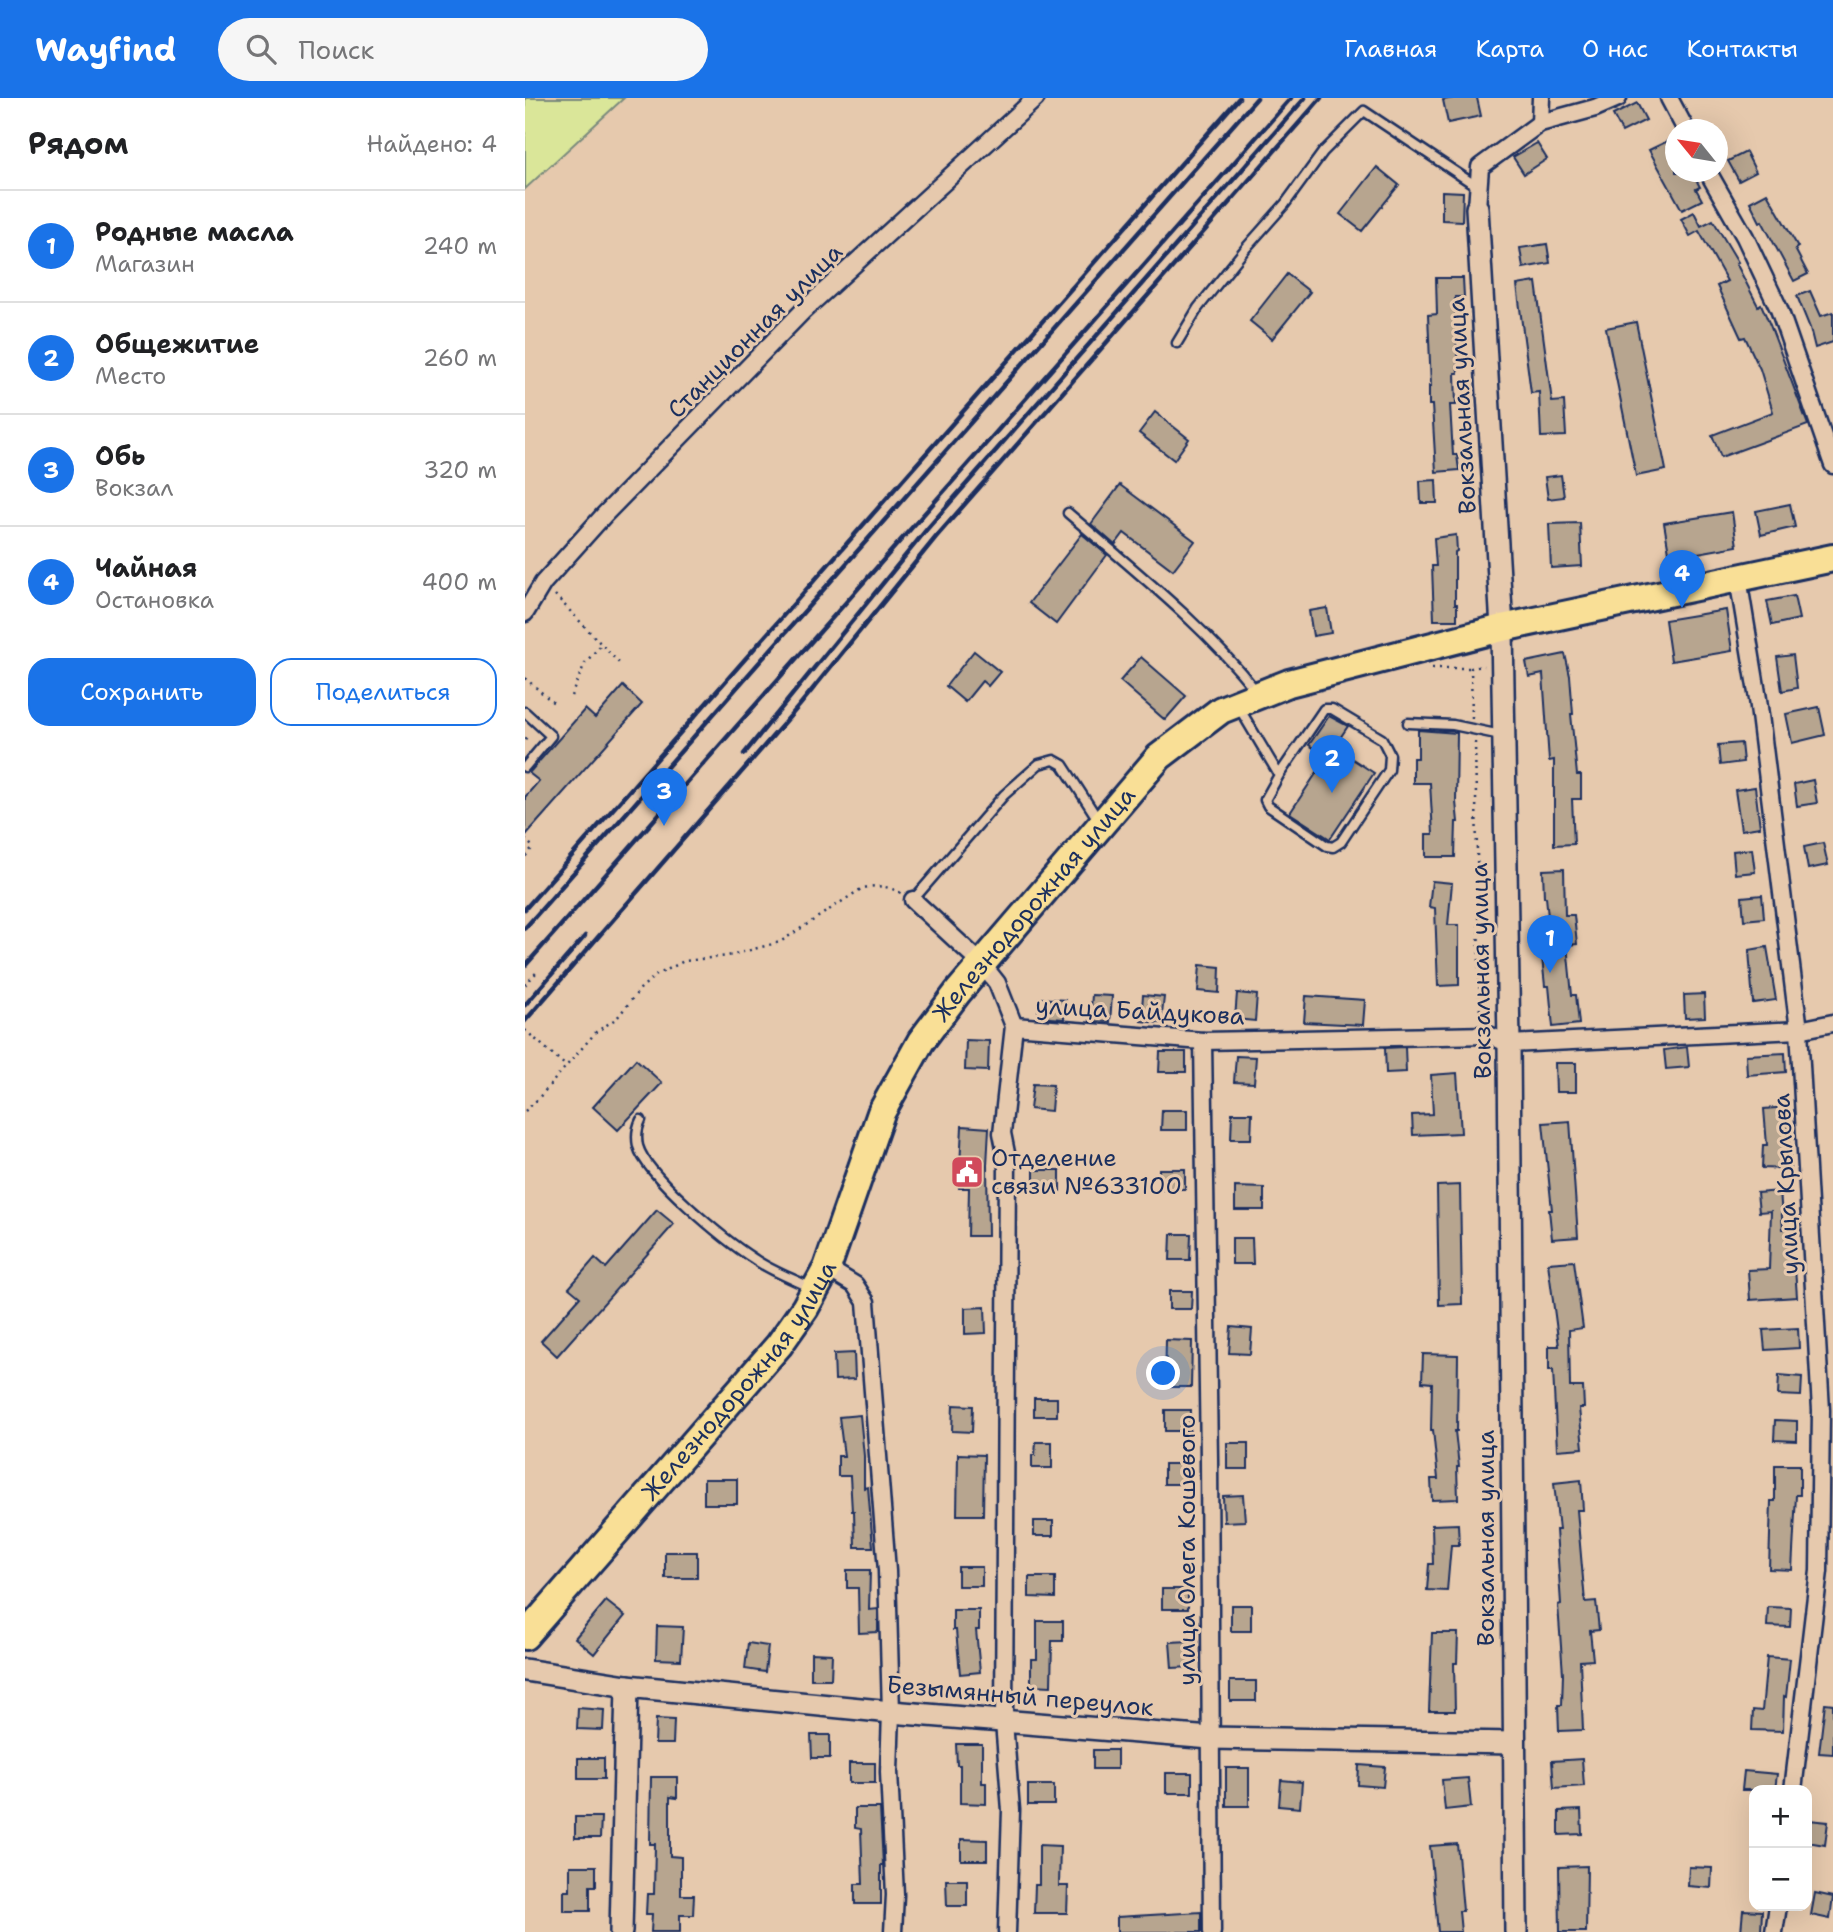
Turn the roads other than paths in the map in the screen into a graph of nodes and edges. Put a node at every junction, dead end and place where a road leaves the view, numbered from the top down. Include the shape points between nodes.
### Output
1 (1036, 98) edge
2 (1541, 98) edge
3 (1618, 98) edge
4 (1669, 98) edge
5 (1680, 119) edge
6 (1540, 124) junction
7 (1714, 182) edge
8 (1477, 198) junction
9 (1178, 343) dead end
10 (1833, 465) edge
11 (1068, 513) dead end
12 (1833, 558) edge
13 (1738, 578) junction
14 (525, 613) edge
15 (1502, 628) junction
16 (1247, 699) junction
17 (525, 712) edge
18 (1408, 723) dead end
19 (1504, 736) junction
20 (525, 767) edge
21 (1279, 775) junction
22 (1101, 824) junction
23 (913, 900) joint
24 (982, 964) junction
25 (1833, 1023) edge
26 (1014, 1026) junction
27 (1799, 1030) junction
28 (1203, 1041) junction
29 (1509, 1044) junction
30 (641, 1120) dead end
31 (821, 1279) junction
32 (525, 1636) edge
33 (525, 1670) edge
34 (627, 1686) junction
35 (891, 1712) junction
36 (1004, 1722) junction
37 (1211, 1738) junction
38 (1514, 1743) junction
39 (1794, 1785) edge
40 (1776, 1911) edge
41 (621, 1932) edge
42 (893, 1932) edge
43 (1007, 1932) edge
44 (1212, 1932) edge
45 (1516, 1932) edge
46 (1774, 1932) edge

1 - 14 street, Станционная улица via 804,310 543,583
2 - 6 street
3 - 6 street, Вокзальная улица
4 - 5 street
6 - 8 street, Вокзальная улица via 1480,167
7 - 10 street via 1779,309
8 - 9 lane via 1364,111 1323,152 1238,258 1198,308
8 - 15 street, Вокзальная улица
11 - 16 lane via 1231,659
12 - 13 main road, Железнодорожная улица
13 - 15 main road, Железнодорожная улица
13 - 27 street, улица Крылова via 1758,699
15 - 16 main road, Железнодорожная улица via 1289,682
15 - 19 street, Вокзальная улица
16 - 21 lane
16 - 22 main road, Железнодорожная улица via 1221,710 1159,757
17 - 20 lane via 551,736
18 - 19 lane via 1453,725
19 - 29 street, Вокзальная улица
21 - 21 lane via 1265,800 1268,806 1333,847 1341,842 1389,770 1390,755 1382,739 1332,709 1324,709
22 - 23 lane via 1063,765 1054,760 1039,764 1004,795
22 - 24 main road, Железнодорожная улица
23 - 24 street
24 - 26 street via 997,983
24 - 31 main road, Железнодорожная улица via 921,1041 881,1113
25 - 27 street, улица Байдукова
26 - 28 street, улица Байдукова
26 - 36 street, улица Байдукова via 1002,1133 1007,1157
27 - 29 street, улица Байдукова
27 - 39 street, улица Крылова via 1822,1410 1819,1571
28 - 29 street, улица Байдукова via 1489,1035
28 - 37 street, улица Олега Кошевого
29 - 38 street, Вокзальная улица
30 - 31 lane via 638,1147 653,1173 735,1246 756,1261
31 - 32 main road, Железнодорожная улица via 779,1345
31 - 35 street via 855,1285 866,1302 887,1571
33 - 34 street, Безымянный переулок
34 - 35 street, Безымянный переулок
34 - 41 street
35 - 36 street, Безымянный переулок
35 - 42 street
36 - 37 street, Безымянный переулок
36 - 43 street, улица Байдукова via 1011,1810
37 - 38 street, Безымянный переулок
37 - 44 street, улица Олега Кошевого
38 - 45 street, Вокзальная улица
40 - 46 street

